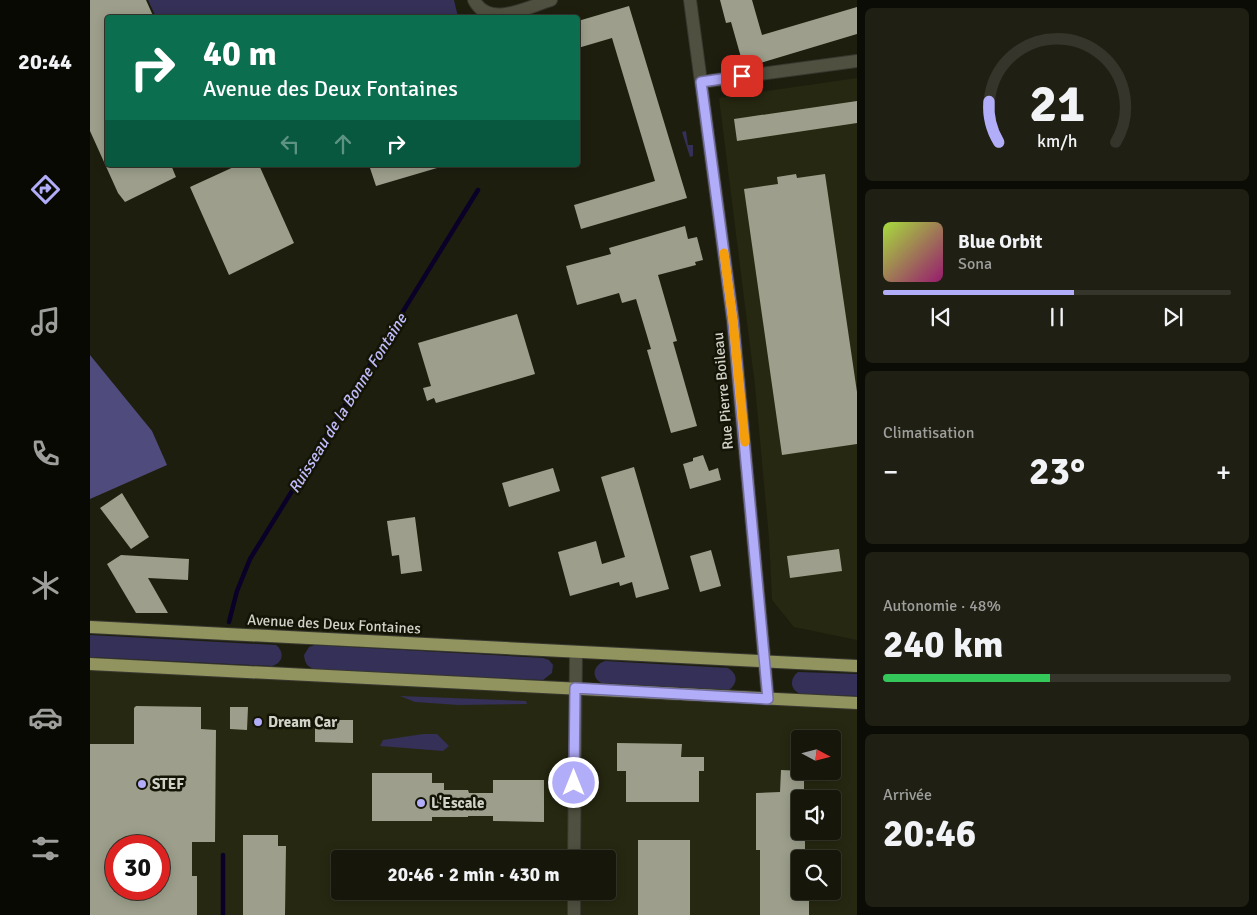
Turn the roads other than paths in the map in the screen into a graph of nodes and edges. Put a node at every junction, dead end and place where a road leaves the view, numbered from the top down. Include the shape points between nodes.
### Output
1 (474, 0) edge
2 (550, 0) edge
3 (690, 0) edge
4 (494, 15) edge
5 (500, 15) edge
6 (857, 61) edge
7 (701, 82) junction
8 (90, 627) edge
9 (576, 652) junction
10 (765, 661) junction
11 (90, 664) edge
12 (857, 666) edge
13 (575, 688) junction
14 (768, 699) junction
15 (857, 703) edge
16 (574, 850) edge
17 (574, 900) edge
18 (574, 915) edge

1 - 4 street via 483,11
2 - 5 street
3 - 7 street, Rue Pierre Boileau
6 - 7 street
7 - 10 street, Rue Pierre Boileau via 733,321
8 - 9 main road, Avenue des Deux Fontaines
9 - 10 main road, Avenue des Deux Fontaines
9 - 13 street
10 - 12 main road, Avenue des Deux Fontaines
10 - 14 street, Rue Pierre Boileau
11 - 13 main road
13 - 14 main road
13 - 16 street
14 - 15 main road
17 - 18 street

